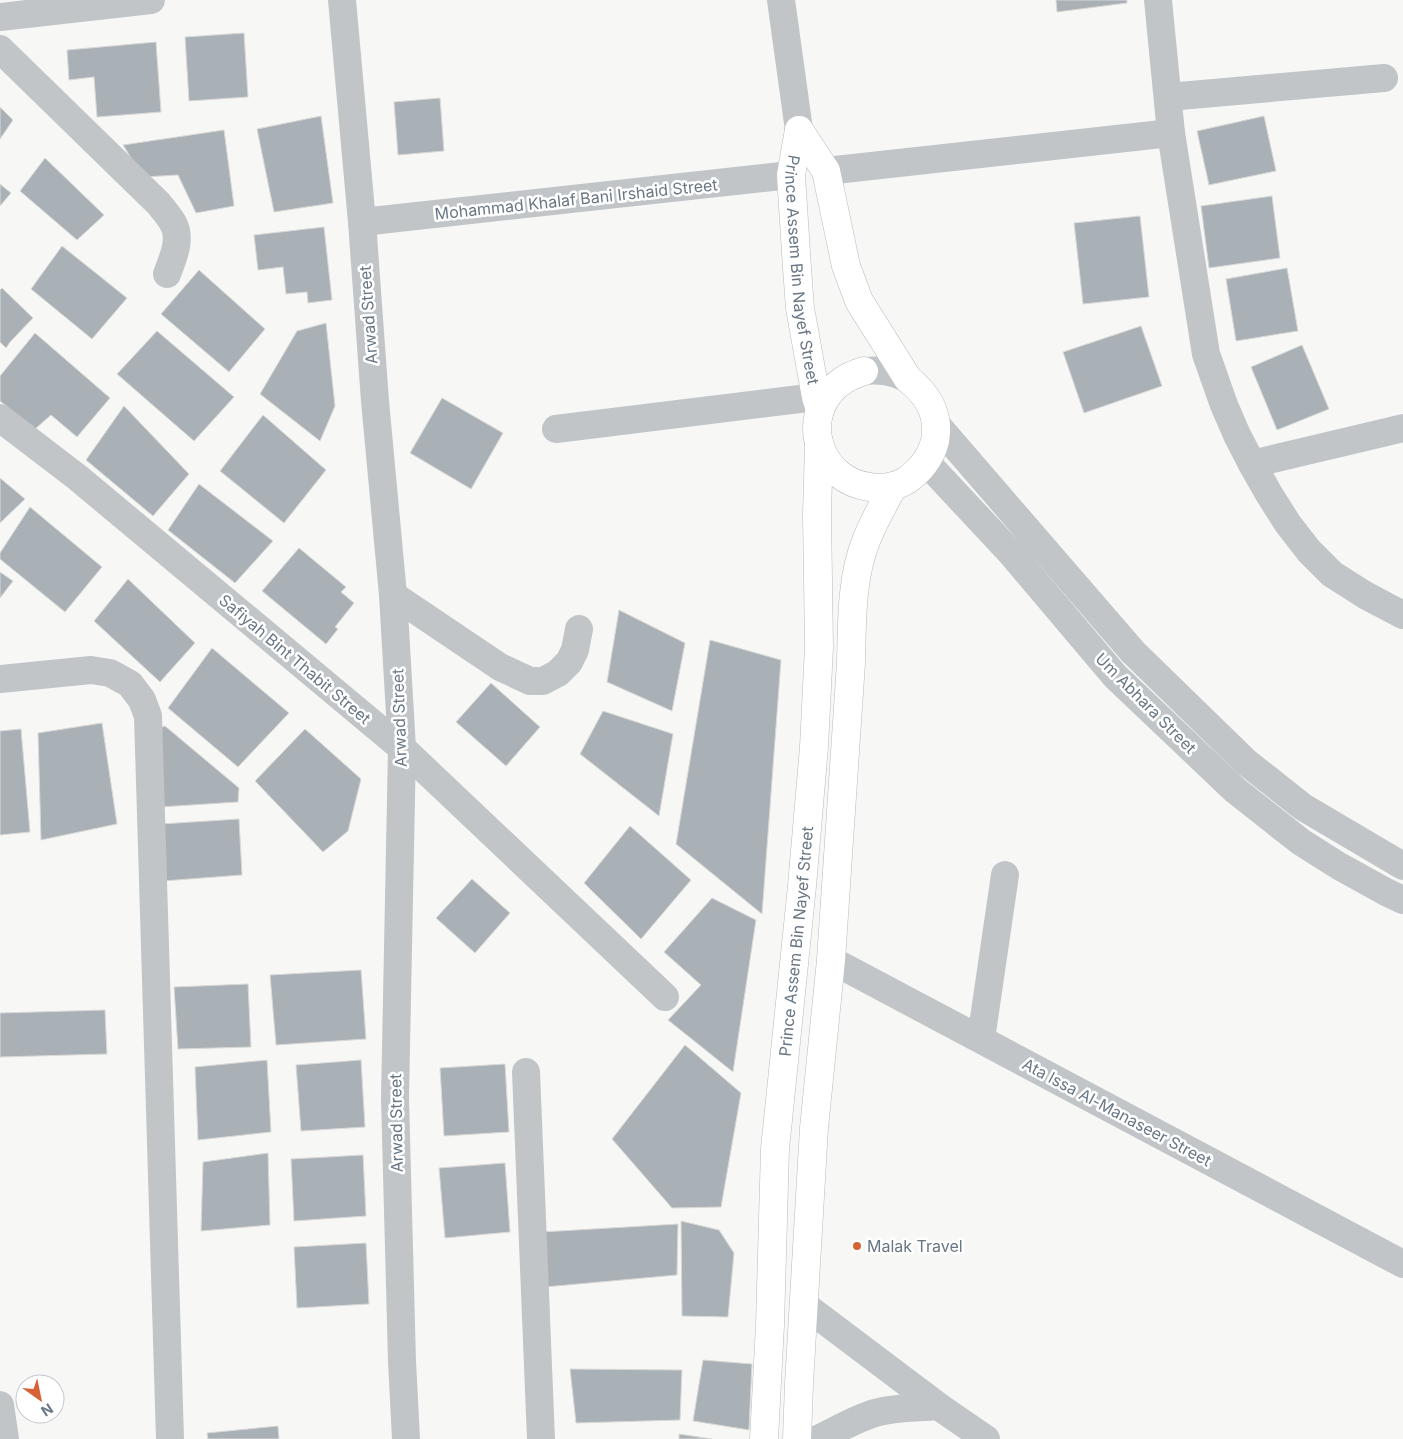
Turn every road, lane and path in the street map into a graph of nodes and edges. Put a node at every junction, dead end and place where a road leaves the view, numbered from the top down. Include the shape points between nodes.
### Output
1 (151, 0) edge
2 (342, 0) edge
3 (781, 0) edge
4 (1158, 0) edge
5 (0, 17) edge
6 (0, 49) edge
7 (1384, 78) dead end
8 (1168, 97) junction
9 (799, 130) junction
10 (1171, 133) junction
11 (826, 170) junction
12 (791, 175) junction
13 (362, 222) junction
14 (168, 274) dead end
15 (864, 371) joint
16 (908, 379) junction
17 (818, 404) junction
18 (0, 418) edge
19 (936, 424) junction
20 (556, 428) dead end
21 (1403, 428) edge
22 (819, 445) junction
23 (926, 462) junction
24 (1252, 464) junction
25 (893, 486) junction
26 (393, 595) junction
27 (1403, 614) edge
28 (579, 629) dead end
29 (0, 679) edge
30 (402, 748) junction
31 (1403, 866) edge
32 (1004, 875) dead end
33 (1403, 900) edge
34 (831, 960) junction
35 (665, 997) dead end
36 (981, 1039) junction
37 (526, 1072) dead end
38 (1403, 1264) edge
39 (804, 1305) junction
40 (0, 1405) edge
41 (938, 1406) junction
42 (5, 1439) edge
43 (170, 1439) edge
44 (406, 1439) edge
45 (541, 1439) edge
46 (764, 1439) edge
47 (797, 1439) edge
48 (818, 1439) edge
49 (986, 1439) edge

1 - 5 street
2 - 13 street, Arwad Street
3 - 9 street, Prince Assem Bin Nayef Street
4 - 8 street
6 - 14 street via 158,203 174,224 176,251
7 - 8 street
8 - 10 street
9 - 11 main road, Prince Assem Bin Nayef Street
9 - 12 main road, Prince Assem Bin Nayef Street
10 - 11 street
10 - 24 street via 1206,354 1224,405
11 - 16 main road, Prince Assem Bin Nayef Street via 852,284 859,301
12 - 13 street, Mohammad Khalaf Bani Irshaid Street
12 - 17 main road, Prince Assem Bin Nayef Street via 800,308
13 - 26 street, Arwad Street via 374,401
15 - 16 street via 894,372
15 - 17 main road via 837,385
16 - 19 main road via 928,398
17 - 20 street
17 - 22 main road
18 - 30 street, Safiyah Bint Thabit Street via 77,477
19 - 23 main road via 934,444
19 - 31 street, Um Abhara Street via 1133,652 1246,762 1303,807
21 - 24 street
22 - 25 main road via 835,472 848,481 878,488
22 - 46 main road, Prince Assem Bin Nayef Street via 814,747 776,1149
23 - 25 main road via 911,477
23 - 33 street, Um Abhara Street via 1011,553 1115,676 1235,790 1308,846
24 - 27 street via 1268,494 1309,552 1332,574
25 - 34 main road, Prince Assem Bin Nayef Street via 865,541 857,573
26 - 28 street via 500,667 530,681 543,681 569,662
26 - 30 street, Arwad Street
29 - 43 street via 91,670 110,673 130,684 142,700 148,716
30 - 35 street, Safiyah Bint Thabit Street
30 - 44 street, Arwad Street via 395,1098
32 - 36 street
34 - 36 street, Ata Issa Al-Manaseer Street
34 - 39 main road, Prince Assem Bin Nayef Street via 814,1128
36 - 38 street, Ata Issa Al-Manaseer Street
37 - 45 street
39 - 41 street
39 - 47 main road, Prince Assem Bin Nayef Street
40 - 42 street
41 - 48 street via 877,1412
41 - 49 street

